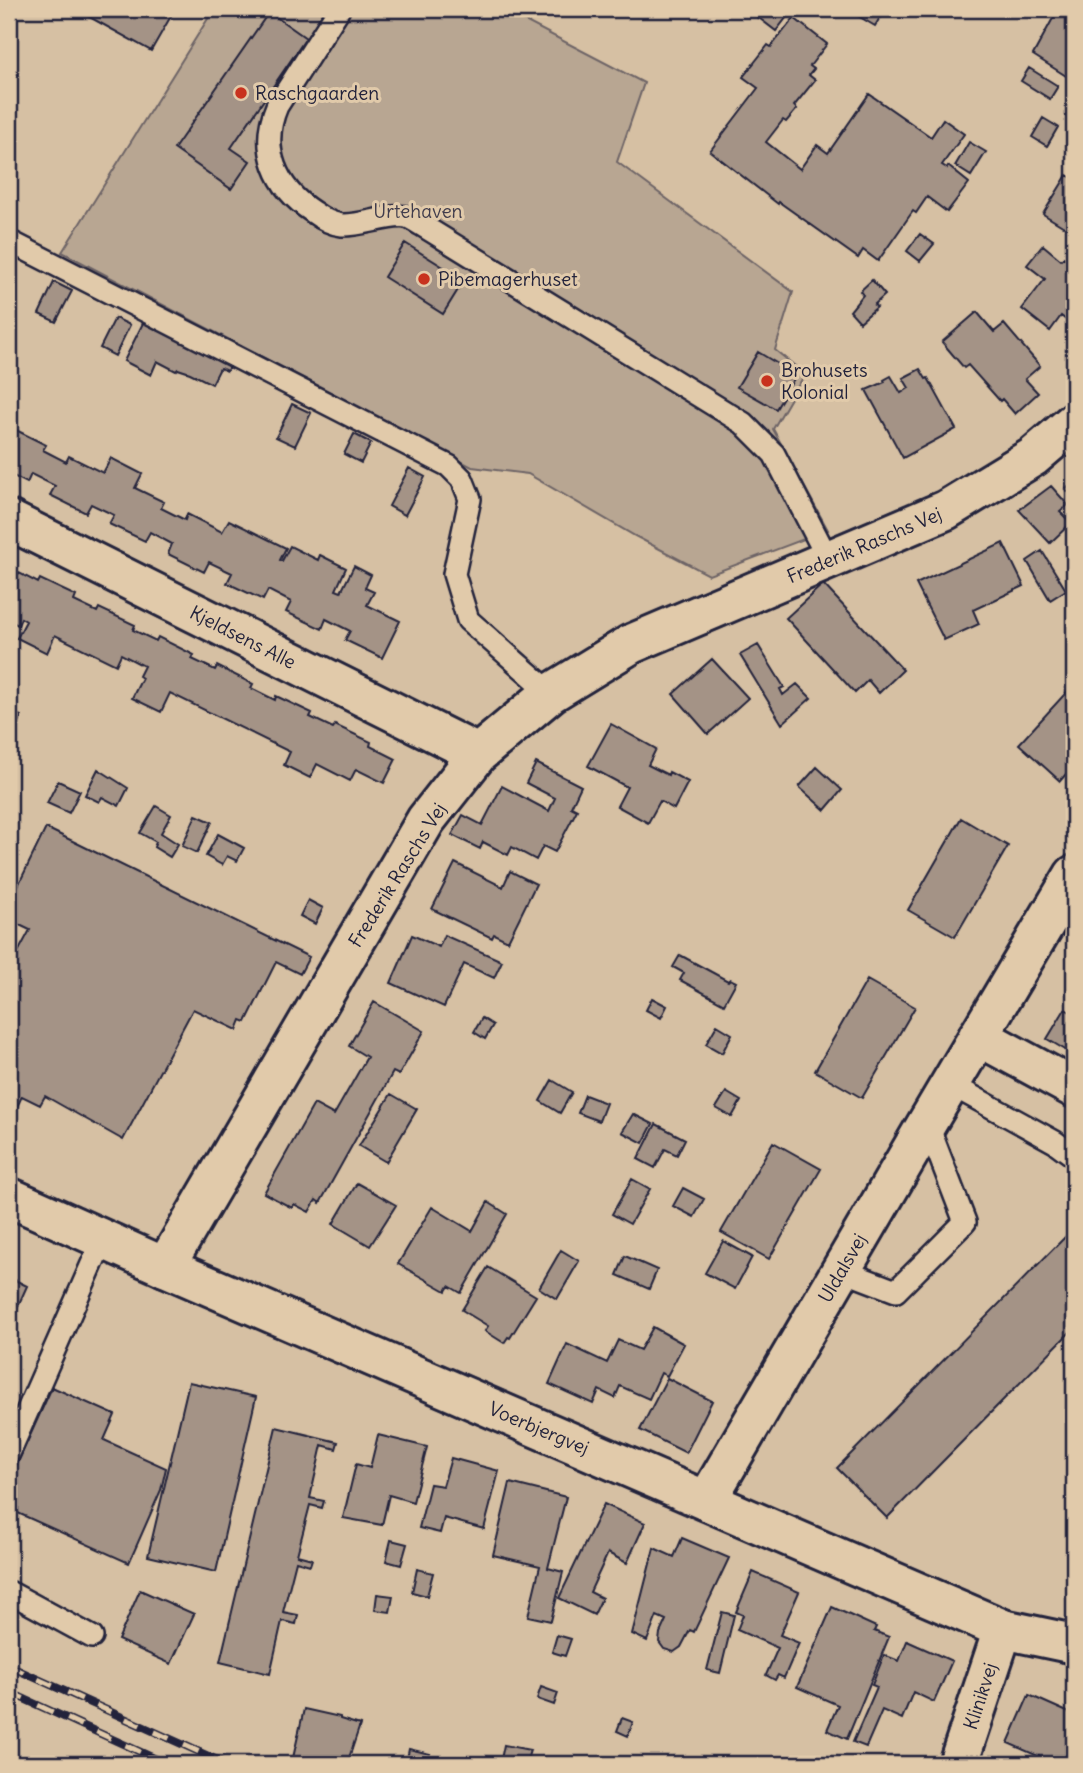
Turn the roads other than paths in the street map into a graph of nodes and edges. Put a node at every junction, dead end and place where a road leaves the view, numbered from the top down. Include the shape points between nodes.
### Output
1 (340, 9) edge
2 (9, 241) edge
3 (1074, 422) edge
4 (9, 520) edge
5 (829, 561) junction
6 (551, 693) junction
7 (478, 754) junction
8 (1074, 875) edge
9 (978, 1036) junction
10 (950, 1084) junction
11 (1074, 1088) edge
12 (927, 1123) junction
13 (1074, 1156) edge
14 (9, 1197) edge
15 (103, 1239) junction
16 (165, 1267) junction
17 (841, 1270) junction
18 (9, 1453) edge
19 (707, 1500) junction
20 (9, 1592) edge
21 (1003, 1629) junction
22 (92, 1637) dead end
23 (1074, 1644) edge
24 (958, 1764) edge

1 - 5 lane via 270,121 273,164 296,201 340,225 405,216 744,423 774,454
2 - 6 lane via 449,466 462,479 470,499 454,573 468,620
3 - 5 street, Frederik Raschs Vej via 1033,457 946,510
4 - 7 street, Kjeldsens Alle
5 - 6 street, Frederik Raschs Vej via 631,644
6 - 7 street, Frederik Raschs Vej
7 - 16 street, Frederik Raschs Vej via 426,820
8 - 9 street, Uldalsvej
9 - 10 street, Uldalsvej
9 - 11 street
10 - 12 street, Uldalsvej
10 - 13 lane
12 - 17 street, Uldalsvej
12 - 17 lane via 964,1222 896,1290
14 - 15 street, Voerbjergvej
15 - 16 street, Voerbjergvej
15 - 18 lane
16 - 19 street, Voerbjergvej
17 - 19 street, Uldalsvej
19 - 21 street, Voerbjergvej
20 - 22 lane
21 - 23 street, Voerbjergvej
21 - 24 street, Klinikvej

